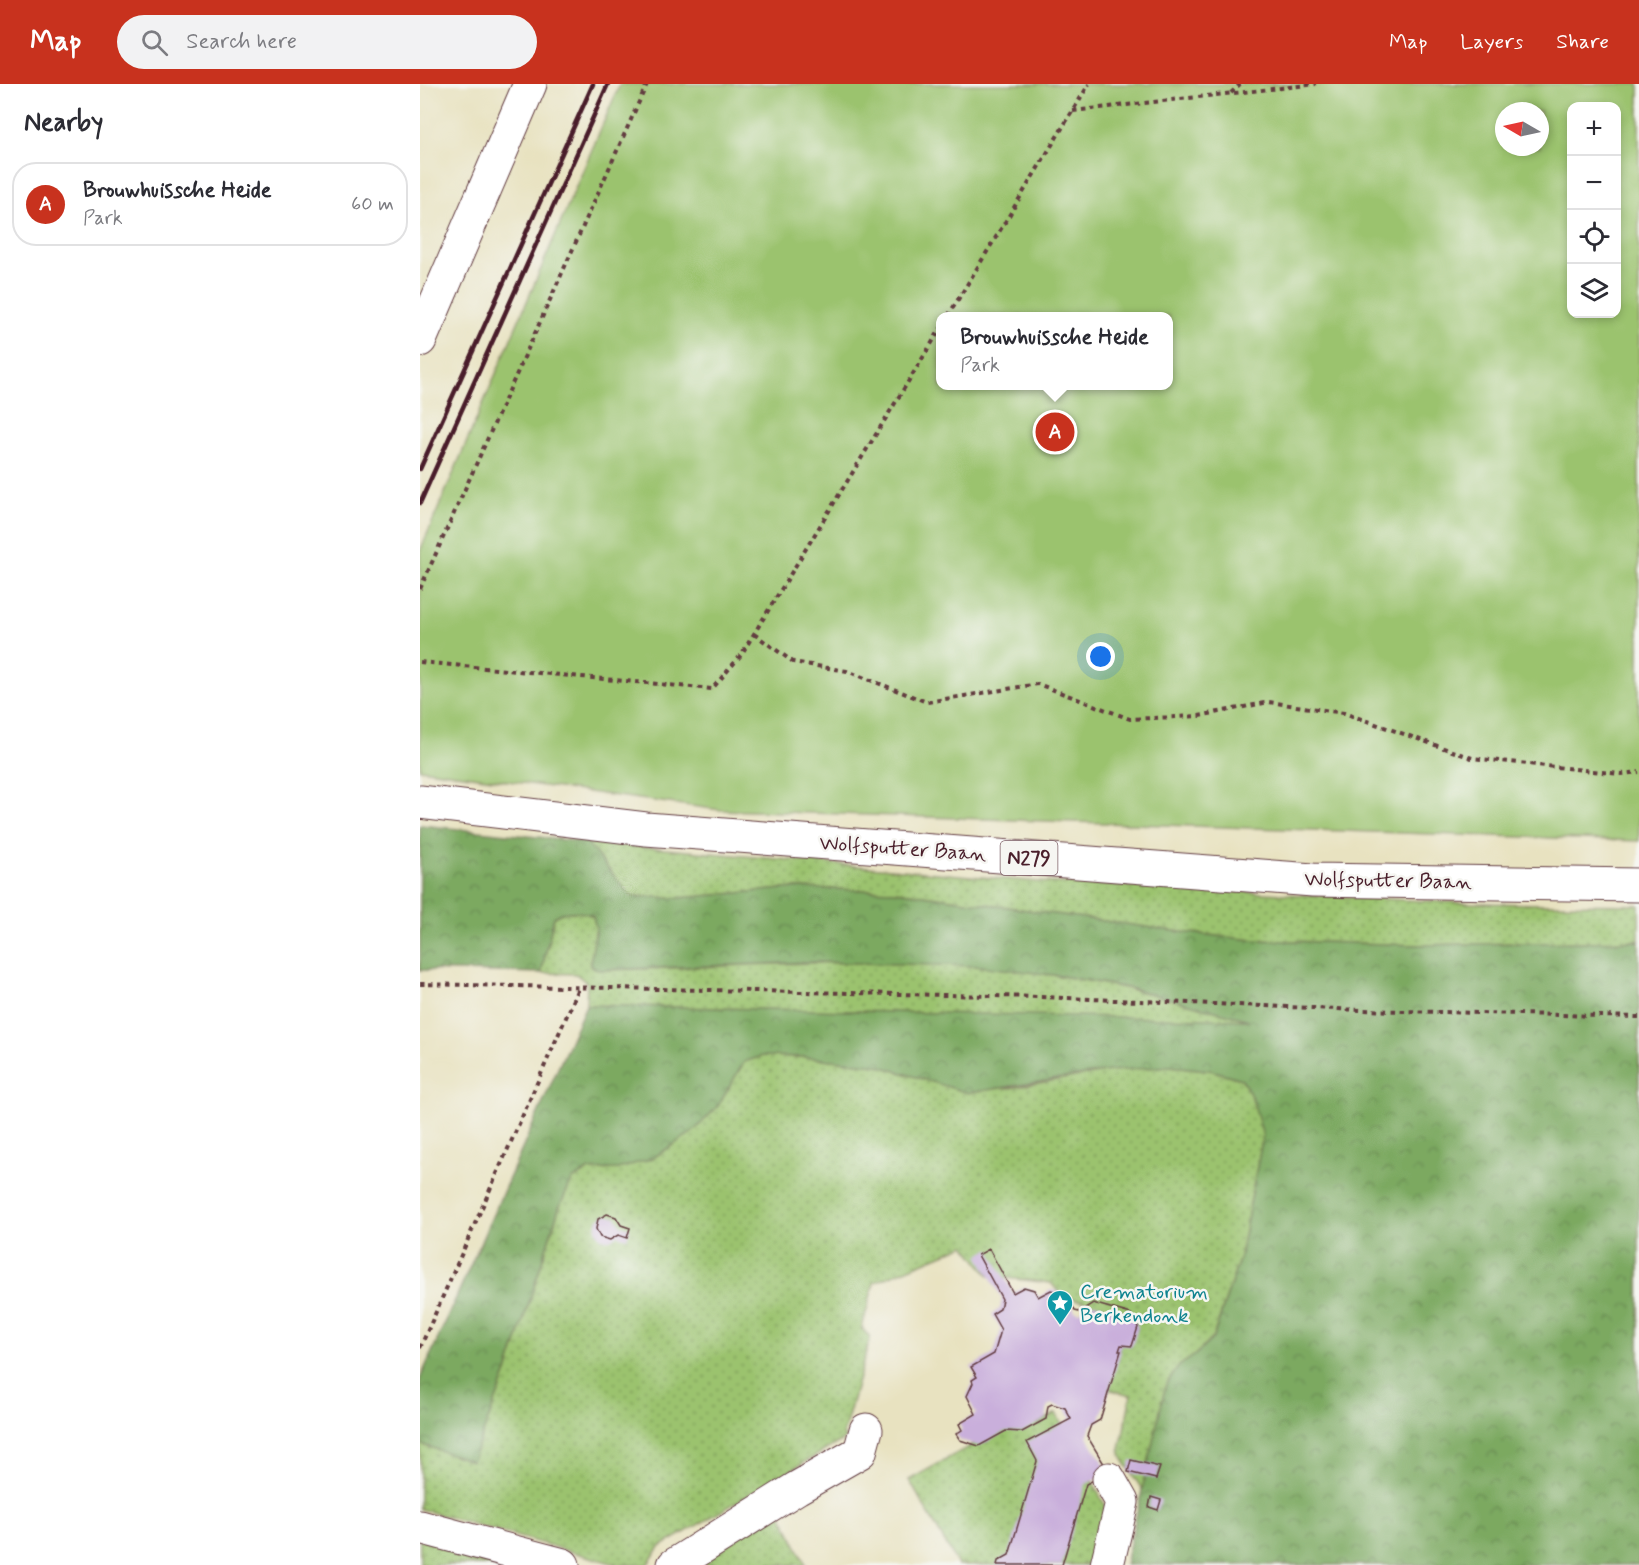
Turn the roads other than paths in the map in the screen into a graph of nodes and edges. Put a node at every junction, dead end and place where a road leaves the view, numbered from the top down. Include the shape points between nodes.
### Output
1 (530, 84) edge
2 (420, 340) edge
3 (420, 802) edge
4 (1639, 885) edge
5 (866, 1430) dead end
6 (1109, 1479) dead end
7 (420, 1527) edge
8 (563, 1565) edge
9 (674, 1565) edge
10 (1107, 1565) edge

1 - 2 main road
3 - 4 main road, Wolfsputter Baan / N279 via 646,829 1313,880
5 - 9 main road via 860,1452
6 - 10 main road via 1122,1502
7 - 8 main road

